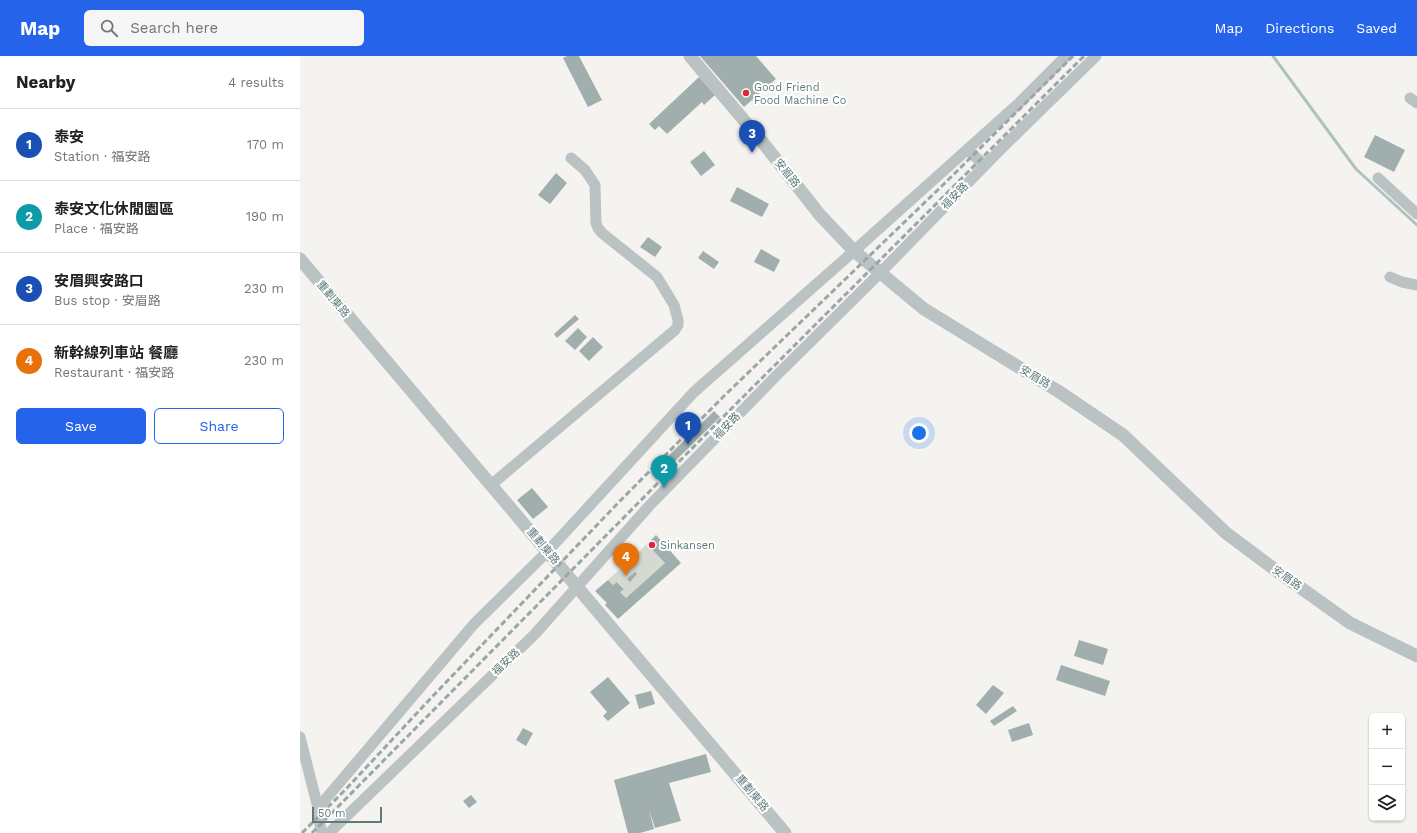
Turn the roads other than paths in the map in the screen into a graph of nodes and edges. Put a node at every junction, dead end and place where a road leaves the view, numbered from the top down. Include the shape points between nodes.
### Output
1 (690, 56) edge
2 (1066, 56) edge
3 (1096, 56) edge
4 (967, 150) junction
5 (571, 158) dead end
6 (985, 165) junction
7 (1378, 178) dead end
8 (1416, 212) edge
9 (854, 251) junction
10 (300, 259) edge
11 (881, 272) junction
12 (1390, 277) dead end
13 (1417, 285) edge
14 (491, 485) junction
15 (547, 552) junction
16 (578, 587) junction
17 (1417, 656) edge
18 (300, 737) edge
19 (318, 808) junction
20 (322, 833) edge
21 (329, 833) edge
22 (785, 833) edge

1 - 9 street, 安眉路 via 820,215
2 - 4 street via 1020,103
3 - 6 street, 福安路
4 - 6 street
4 - 9 street
5 - 14 street via 585,170 595,185 598,228 657,277 674,305 678,325
6 - 11 street, 福安路
7 - 8 street
9 - 11 street, 安眉路
9 - 15 street via 694,392
10 - 14 street, 重劃東路
11 - 16 street, 福安路 via 650,505
11 - 17 street, 安眉路 via 924,309 1058,391 1123,435 1226,532 1277,571 1350,623
12 - 13 street
14 - 15 street, 重劃東路
15 - 16 street, 重劃東路
15 - 19 street via 474,624
16 - 21 street, 福安路 via 534,635
16 - 22 street, 重劃東路
18 - 19 street
19 - 20 street

